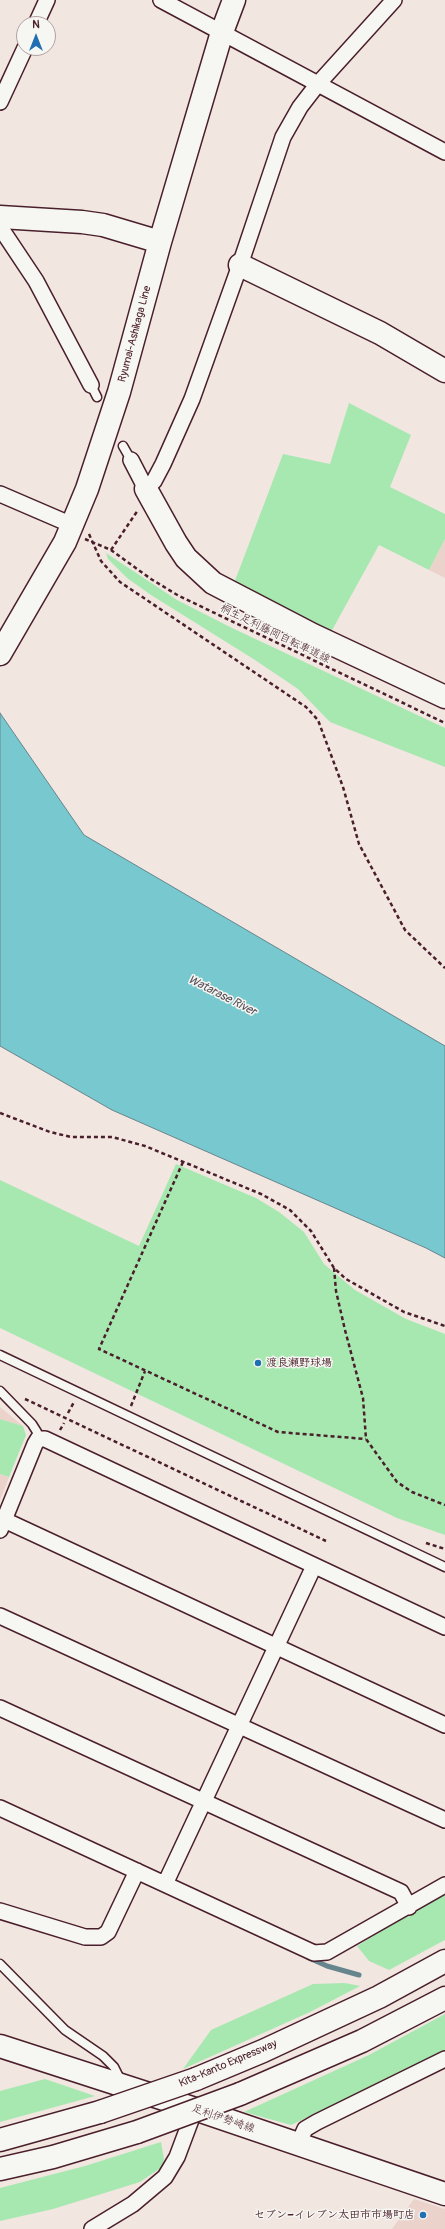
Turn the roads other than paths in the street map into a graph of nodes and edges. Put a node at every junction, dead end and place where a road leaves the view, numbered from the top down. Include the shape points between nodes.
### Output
1 (47, 0) edge
2 (161, 0) edge
3 (234, 0) edge
4 (394, 0) edge
5 (40, 16) edge
6 (222, 32) junction
7 (21, 56) edge
8 (317, 85) junction
9 (0, 102) edge
10 (445, 152) edge
11 (0, 217) edge
12 (0, 227) edge
13 (160, 242) junction
14 (240, 265) junction
15 (445, 371) edge
16 (94, 391) dead end
17 (123, 446) dead end
18 (131, 460) joint
19 (0, 494) edge
20 (144, 497) junction
21 (68, 533) junction
22 (0, 654) edge
23 (445, 697) edge
24 (0, 1355) edge
25 (0, 1391) edge
26 (38, 1439) junction
27 (1, 1523) edge
28 (314, 1566) junction
29 (445, 1567) edge
30 (0, 1616) edge
31 (445, 1626) edge
32 (275, 1647) junction
33 (0, 1708) edge
34 (445, 1725) edge
35 (239, 1726) junction
36 (204, 1801) junction
37 (0, 1808) edge
38 (445, 1820) edge
39 (137, 1871) junction
40 (165, 1884) junction
41 (445, 1885) edge
42 (409, 1907) junction
43 (0, 1911) edge
44 (445, 1961) edge
45 (0, 1964) edge
46 (445, 1998) edge
47 (0, 2046) edge
48 (445, 2059) edge
49 (120, 2086) junction
50 (195, 2109) junction
51 (0, 2140) edge
52 (298, 2145) junction
53 (0, 2169) edge
54 (445, 2194) edge
55 (92, 2229) edge

1 - 5 street
2 - 6 street
3 - 6 main road, Ryumai-Ashikaga Line
4 - 8 street
6 - 8 street
6 - 13 main road, Ryumai-Ashikaga Line
7 - 9 street
8 - 10 street
8 - 14 street via 300,107 283,137
11 - 13 main road via 96,224
12 - 16 street via 36,281
13 - 21 main road, Ryumai-Ashikaga Line via 106,435
14 - 15 main road via 380,333
14 - 20 street via 192,400 163,464
17 - 18 lane
18 - 20 street
19 - 21 street
20 - 23 main road via 186,558 213,583 313,635
21 - 22 main road, Ryumai-Ashikaga Line
24 - 29 lane
25 - 26 lane via 32,1424
26 - 27 street
26 - 28 street via 55,1444
27 - 32 street
28 - 31 street
28 - 32 street
30 - 35 street
32 - 34 street
32 - 35 street
33 - 36 street
35 - 36 street
35 - 38 street
36 - 40 street
36 - 42 street via 401,1892
37 - 39 street
39 - 40 street
39 - 43 street via 108,1932 102,1937 85,1937
40 - 42 street via 320,1954
41 - 42 street
44 - 51 main road, Kita-Kanto Expressway, bridge via 379,1997 196,2079 100,2112
45 - 49 lane via 65,2030 103,2056 114,2067
46 - 53 main road, bridge via 362,2041 240,2094 137,2132 53,2157
47 - 49 main road, 足利伊勢崎線
48 - 52 street via 305,2129
49 - 50 main road, 足利伊勢崎線
50 - 52 main road, 足利伊勢崎線
50 - 55 street via 177,2157 165,2177 132,2204
52 - 54 main road, 足利伊勢崎線

